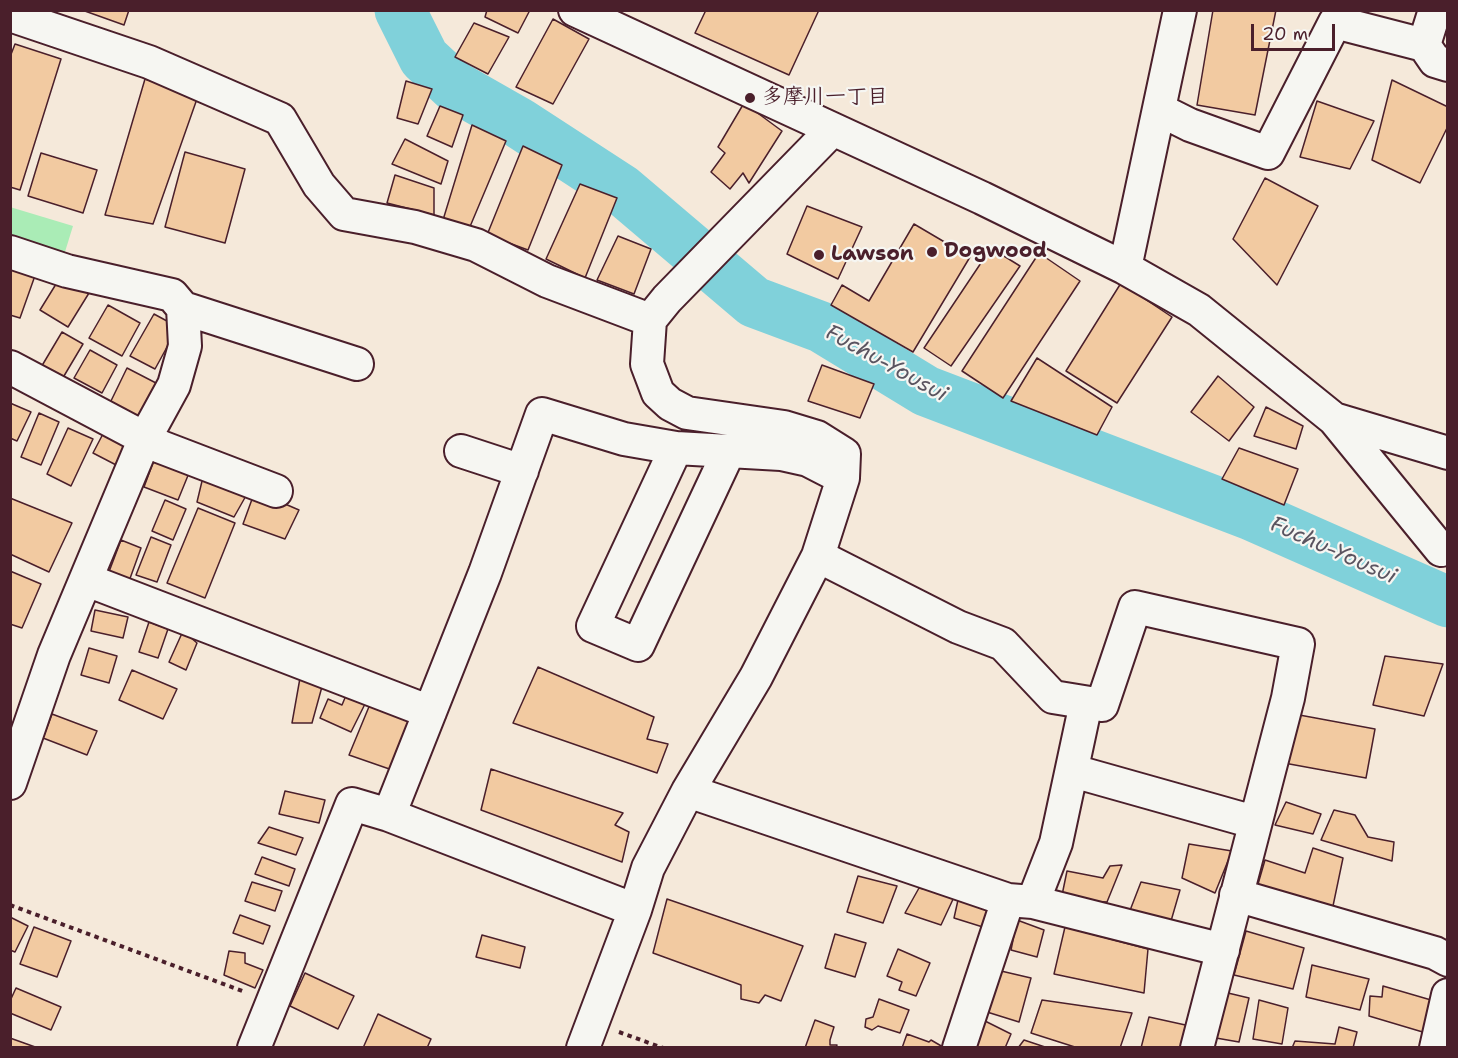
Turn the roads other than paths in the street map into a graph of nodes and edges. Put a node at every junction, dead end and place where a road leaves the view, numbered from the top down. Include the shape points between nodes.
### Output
1 (575, 10) edge
2 (1179, 10) edge
3 (1435, 10) edge
4 (10, 15) edge
5 (1424, 45) junction
6 (1448, 65) edge
7 (1160, 110) junction
8 (832, 129) junction
9 (10, 252) edge
10 (1125, 268) junction
11 (183, 308) junction
12 (650, 320) junction
13 (357, 364) dead end
14 (10, 366) edge
15 (1334, 418) junction
16 (146, 438) junction
17 (676, 448) junction
18 (461, 451) dead end
19 (729, 451) junction
20 (1448, 453) edge
21 (522, 471) junction
22 (843, 478) junction
23 (276, 491) dead end
24 (1441, 550) dead end
25 (818, 556) junction
26 (87, 580) junction
27 (1086, 703) junction
28 (430, 712) junction
29 (1073, 771) junction
30 (10, 783) edge
31 (688, 791) junction
32 (389, 815) junction
33 (1254, 822) junction
34 (1236, 895) junction
35 (1021, 901) junction
36 (635, 910) junction
37 (1223, 950) junction
38 (1448, 960) edge
39 (1448, 994) edge
40 (588, 1035) edge
41 (254, 1047) edge
42 (959, 1047) edge
43 (1197, 1047) edge
44 (1436, 1047) edge

1 - 8 street
2 - 7 street
3 - 5 street
4 - 12 street via 149,62 280,119 319,185 344,214 415,227 476,245 547,281
5 - 6 street via 1435,62
5 - 7 street via 1335,22 1268,153
7 - 10 street
8 - 10 street
8 - 12 street via 687,276
9 - 11 street via 67,272 172,295
10 - 15 street via 1199,310
11 - 13 street
11 - 16 street via 185,346 174,385
12 - 22 street via 647,364 658,393 670,404 687,413 784,427 817,437 844,454
14 - 16 street
15 - 20 street
15 - 24 street
16 - 23 street
16 - 26 street
17 - 19 street
17 - 19 street via 592,626 638,645
17 - 21 street via 624,439 542,414
18 - 21 street
19 - 22 street via 808,460
21 - 28 street
22 - 25 street
25 - 27 street via 958,627 1003,644 1053,697
25 - 31 street via 756,677
26 - 28 street
26 - 30 street via 54,655
27 - 29 street
27 - 33 street via 1102,705 1135,607 1298,644 1288,698
28 - 32 street
29 - 33 street
29 - 35 street via 1056,843
31 - 35 street
31 - 36 street via 648,868
32 - 36 street
32 - 41 street via 352,804
33 - 34 street
34 - 37 street
34 - 38 street
35 - 37 street
35 - 42 street
36 - 40 street
37 - 43 street
39 - 44 street

